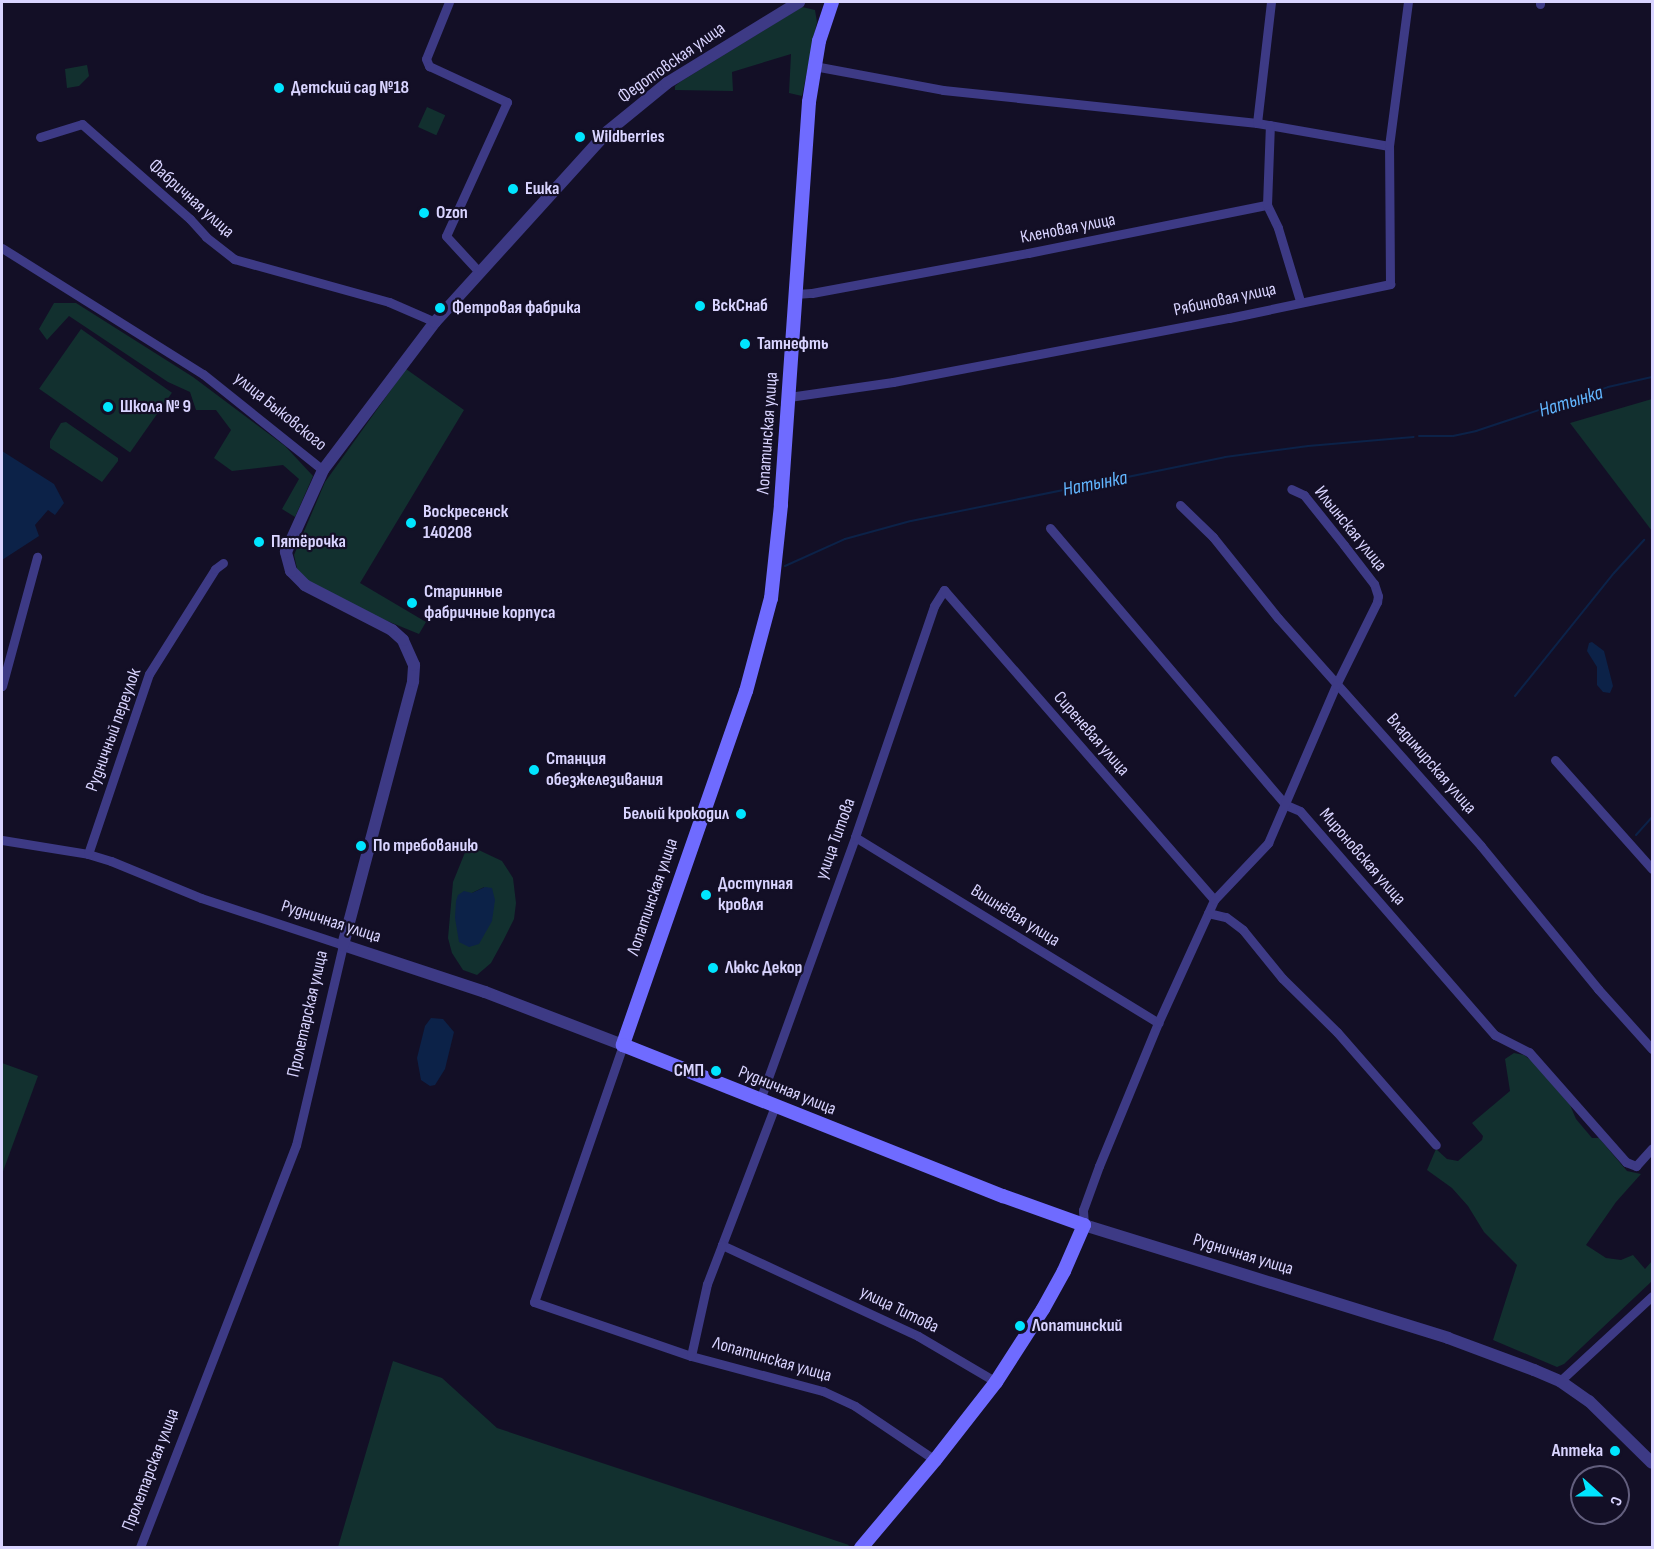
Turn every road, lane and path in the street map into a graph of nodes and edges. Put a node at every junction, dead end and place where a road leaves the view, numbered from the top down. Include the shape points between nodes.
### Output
1 (449, 2) edge
2 (799, 2) edge
3 (832, 2) edge
4 (1271, 2) edge
5 (1408, 2) edge
6 (814, 66) junction
7 (1257, 123) junction
8 (1270, 125) junction
9 (40, 137) dead end
10 (1389, 146) junction
11 (1267, 205) junction
12 (2, 248) edge
13 (480, 273) junction
14 (796, 294) junction
15 (1300, 301) junction
16 (435, 322) junction
17 (789, 397) junction
18 (323, 470) junction
19 (1291, 489) dead end
20 (1179, 505) dead end
21 (1050, 528) dead end
22 (37, 557) dead end
23 (223, 564) dead end
24 (944, 590) joint
25 (1336, 685) junction
26 (2, 686) edge
27 (1555, 760) dead end
28 (1287, 805) junction
29 (855, 837) junction
30 (2, 840) edge
31 (88, 854) junction
32 (1653, 869) edge
33 (1214, 900) junction
34 (1208, 913) junction
35 (343, 945) junction
36 (1158, 1023) junction
37 (623, 1045) junction
38 (1653, 1049) edge
39 (760, 1100) junction
40 (775, 1106) junction
41 (1436, 1145) dead end
42 (1653, 1148) edge
43 (1084, 1225) junction
44 (722, 1245) junction
45 (1653, 1296) edge
46 (692, 1356) junction
47 (1560, 1381) junction
48 (996, 1382) junction
49 (935, 1460) junction
50 (1653, 1463) edge
51 (140, 1548) edge
52 (861, 1548) edge

1 - 13 street via 426,58 429,66 507,102 446,236
2 - 13 street, Федотовская улица via 703,59 607,132
3 - 6 main road
4 - 7 street
5 - 10 street, Рябиновая улица
6 - 7 street via 943,90
6 - 14 main road, Лопатинская улица
7 - 8 street
8 - 10 street
8 - 11 street
9 - 16 street, Фабричная улица via 82,124 234,259 389,302
10 - 15 street, Рябиновая улица via 1390,284
11 - 14 street, Кленовая улица via 1028,254
11 - 15 street
12 - 18 street, улица Быковского via 203,374
13 - 16 street, улица Быковского
14 - 17 main road, Лопатинская улица
15 - 17 street, Рябиновая улица via 870,386
16 - 18 street, улица Быковского
17 - 37 main road, Лопатинская улица via 776,564 762,637
18 - 35 street, Пролетарская улица via 286,552 291,571 305,585 392,630 403,640 414,665
19 - 25 street, Ильинская улица via 1304,495 1374,584 1378,596
20 - 25 street, Владимирская улица via 1213,537
21 - 28 street, Мироновская улица
22 - 26 street
23 - 31 street, Рудничный переулок via 215,569 149,674
24 - 29 street, улица Титова via 934,606
24 - 33 street, Сиреневая улица
25 - 28 street
25 - 38 street, Владимирская улица via 1481,846 1598,989
27 - 32 street
28 - 33 street via 1268,843
28 - 42 street, Мироновская улица via 1300,811 1495,1035 1529,1052 1626,1162 1636,1166
29 - 36 street, Вишнёвая улица
29 - 39 street, улица Титова
30 - 31 street, Рудничная улица
31 - 35 street, Рудничная улица via 201,898
33 - 34 street
34 - 36 street
34 - 41 street via 1226,917 1242,930
35 - 37 street, Рудничная улица via 485,992
35 - 51 street, Пролетарская улица via 296,1145
36 - 43 street via 1099,1166 1083,1210
37 - 39 main road, Рудничная улица
37 - 46 street, Лопатинская улица via 534,1302
39 - 40 main road, Рудничная улица
40 - 43 main road, Рудничная улица
40 - 44 street
43 - 47 street, Рудничная улица via 1448,1338
43 - 48 main road via 1043,1309
44 - 46 street via 707,1284
44 - 48 street, улица Титова via 918,1336
45 - 47 street
46 - 49 street, Лопатинская улица via 823,1391 855,1406
47 - 50 street, Рудничная улица via 1589,1401
48 - 49 main road
49 - 52 main road

